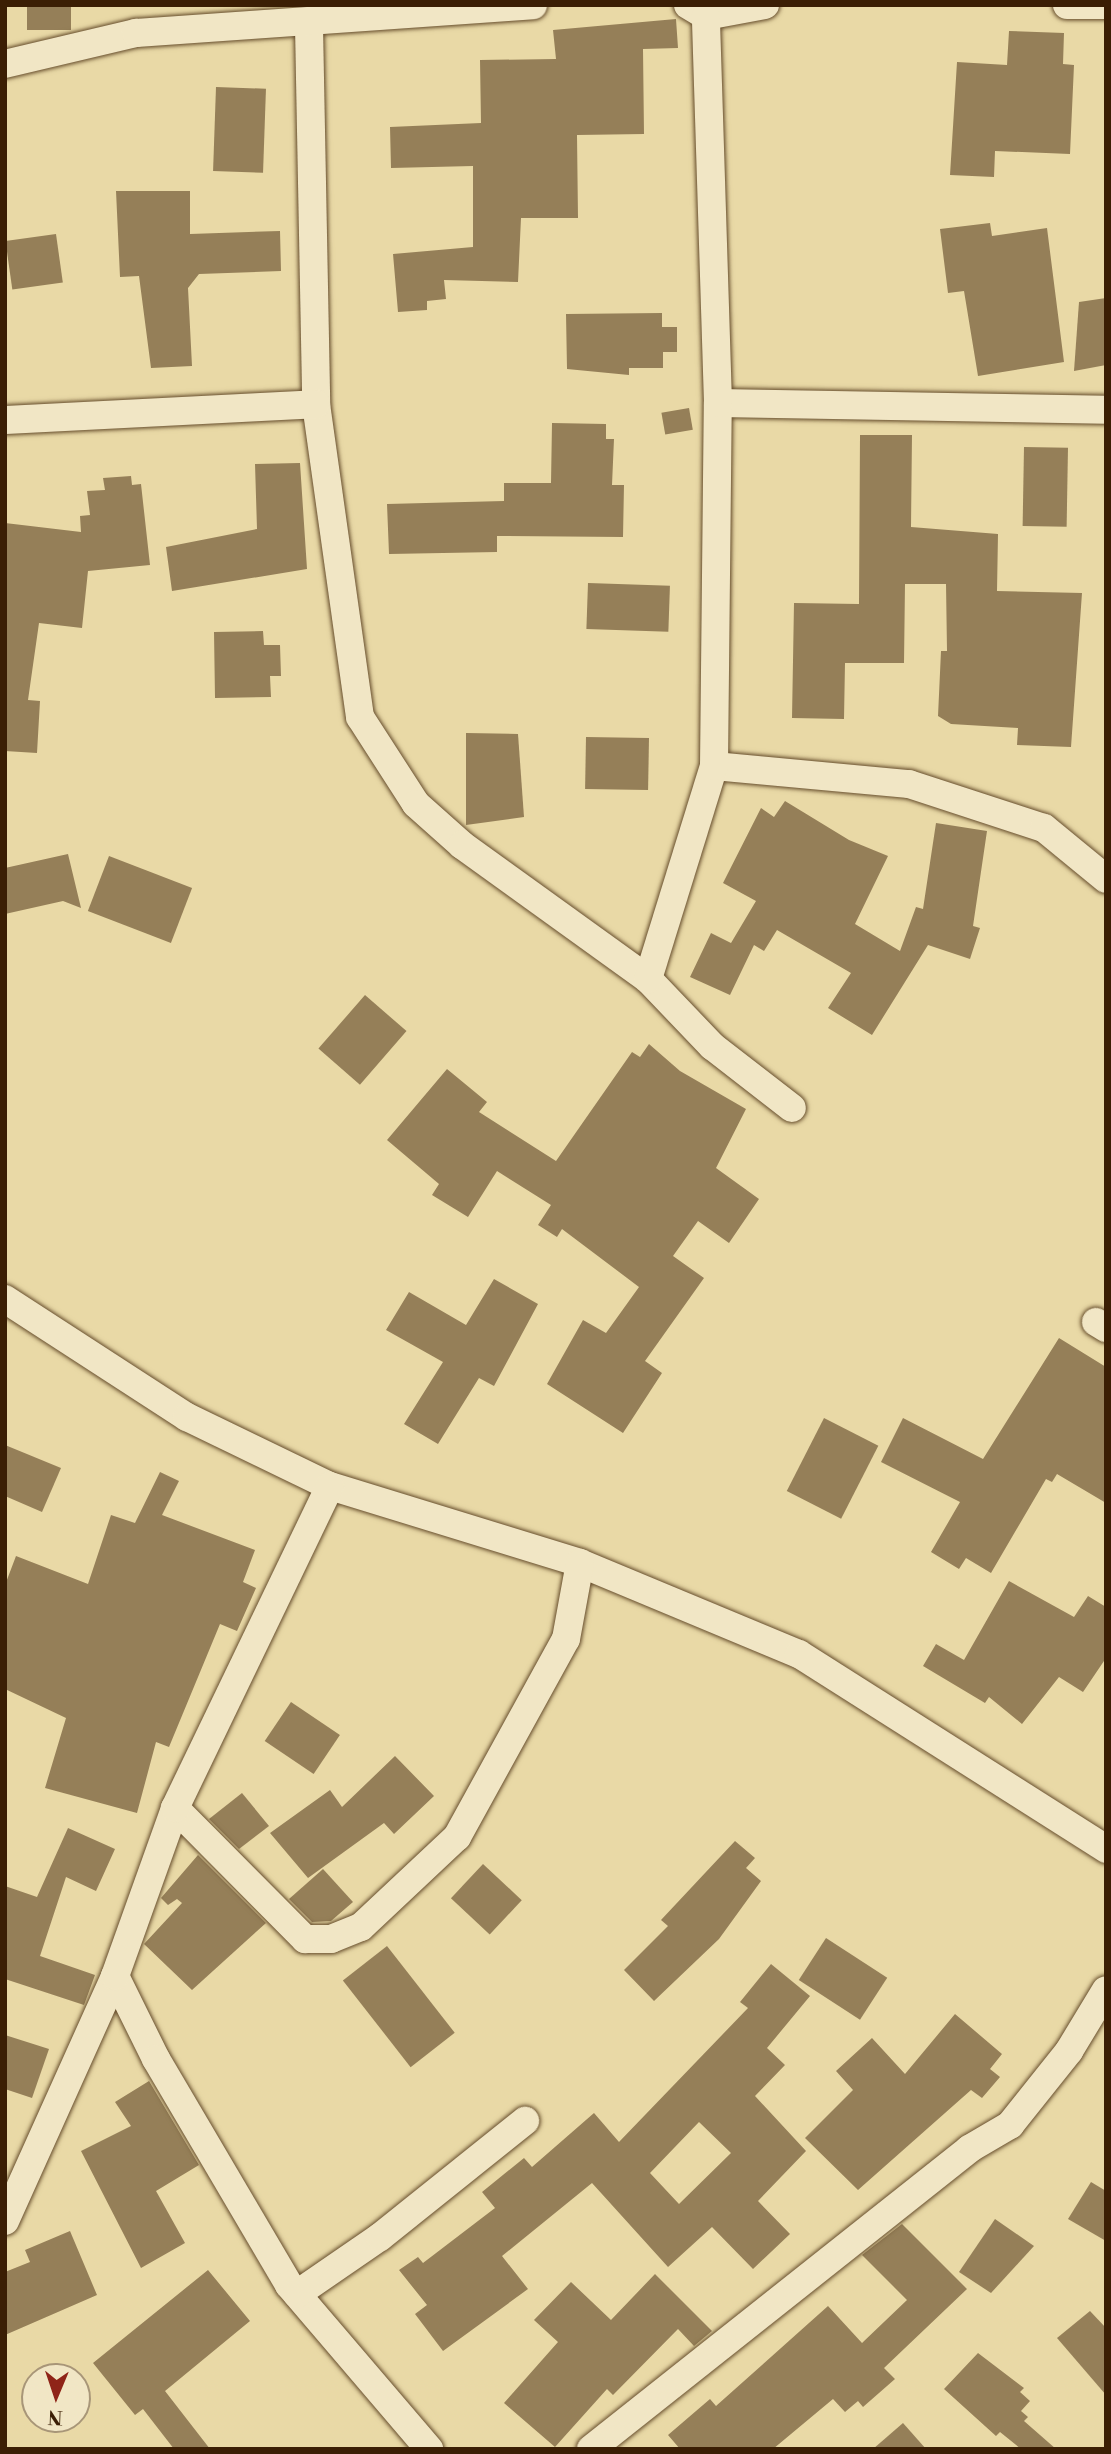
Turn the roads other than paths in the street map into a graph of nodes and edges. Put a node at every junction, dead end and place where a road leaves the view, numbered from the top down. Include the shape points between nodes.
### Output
1 (533, 5) edge
2 (765, 5) edge
3 (1067, 5) edge
4 (1106, 5) edge
5 (697, 10) edge
6 (309, 26) junction
7 (5, 64) edge
8 (718, 402) junction
9 (316, 404) junction
10 (1106, 410) edge
11 (5, 420) edge
12 (714, 766) junction
13 (1106, 878) edge
14 (648, 979) junction
15 (792, 1108) dead end
16 (5, 1299) edge
17 (330, 1486) junction
18 (580, 1563) junction
19 (175, 1808) junction
20 (1106, 1849) edge
21 (115, 1976) junction
22 (1106, 1990) edge
23 (525, 2121) dead end
24 (5, 2221) edge
25 (297, 2294) junction
26 (429, 2449) edge
27 (591, 2449) edge

1 - 6 street
2 - 5 street
3 - 4 street
5 - 8 street via 711,350
6 - 7 street via 136,33
6 - 9 street
8 - 10 street
8 - 12 street
9 - 11 street
9 - 14 street via 360,718 416,804 581,936
12 - 13 street via 909,783 1044,828
12 - 14 street
14 - 15 street via 712,1046
16 - 17 street via 187,1417
17 - 18 street
17 - 19 street
18 - 19 street via 566,1639 457,1837 361,1927 331,1939 305,1939
18 - 20 street via 799,1654
19 - 21 street
21 - 24 street
21 - 25 street via 254,2231
22 - 27 street via 1010,2125 969,2149
23 - 25 street via 380,2237
25 - 26 street

